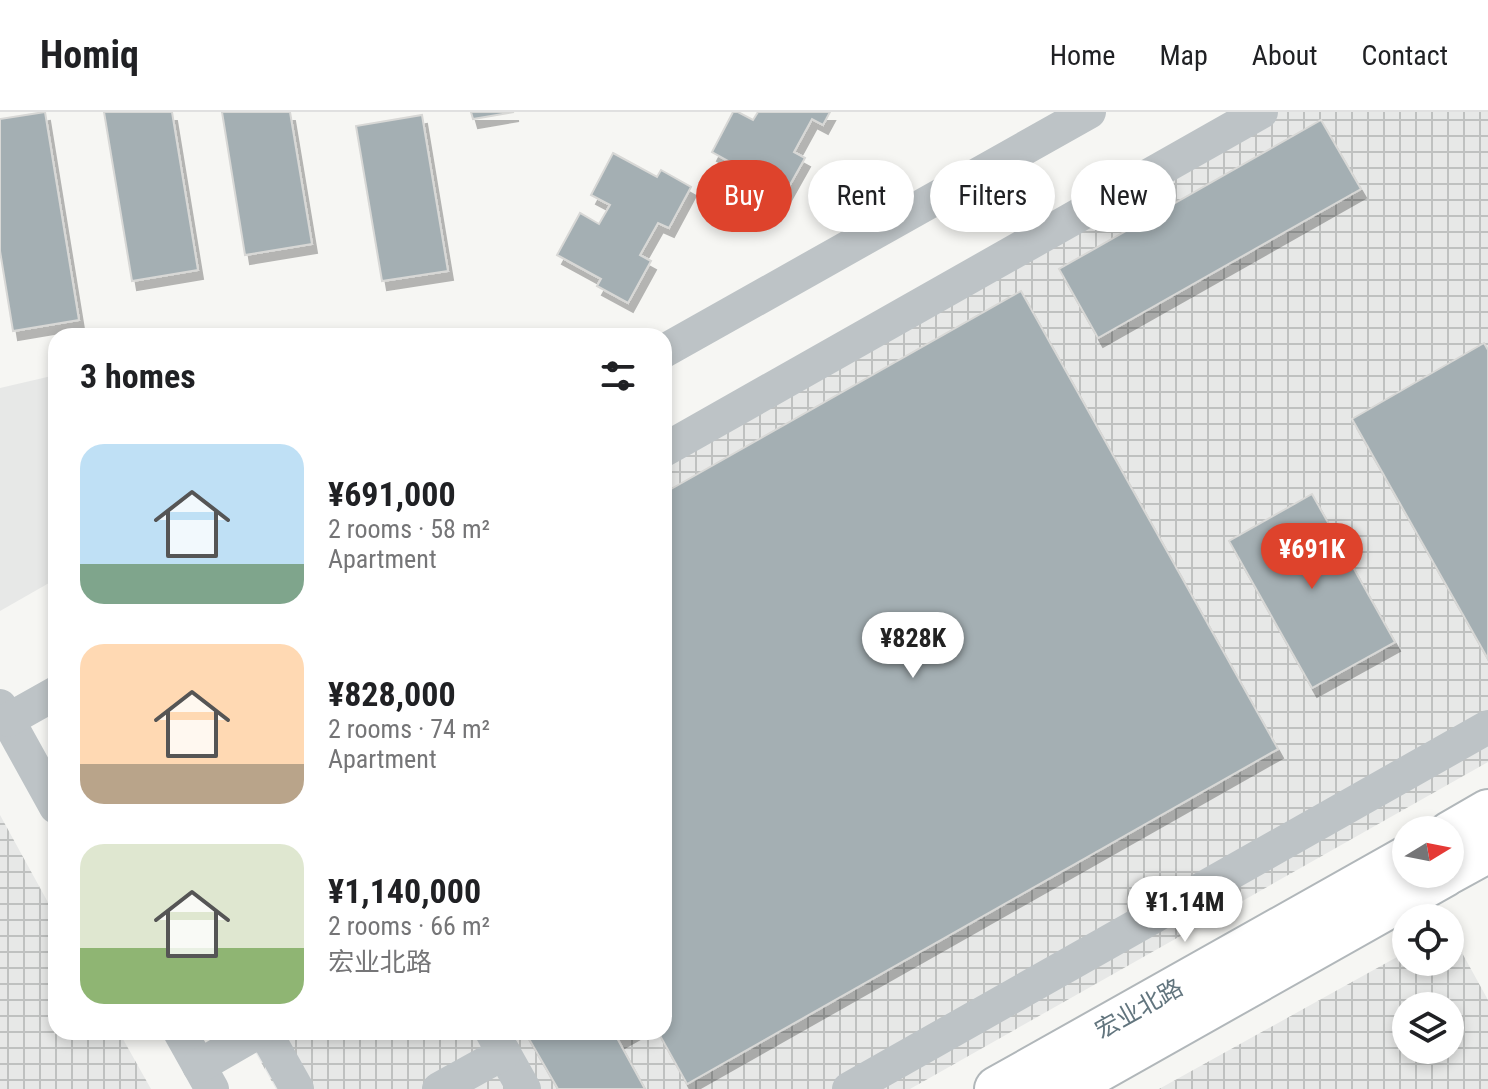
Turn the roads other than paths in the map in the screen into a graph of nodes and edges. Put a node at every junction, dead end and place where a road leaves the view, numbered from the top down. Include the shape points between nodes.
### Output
1 (1089, 112) edge
2 (1261, 112) edge
3 (672, 347) edge
4 (672, 445) edge
5 (48, 696) edge
6 (4, 713) edge
7 (1488, 727) edge
8 (48, 793) edge
9 (1488, 812) edge
10 (1464, 826) edge
11 (1488, 850) edge
12 (1464, 864) edge
13 (1392, 867) edge
14 (1421, 888) edge
15 (185, 1040) edge
16 (249, 1040) edge
17 (269, 1040) edge
18 (498, 1043) edge
19 (206, 1078) edge
20 (297, 1089) edge
21 (439, 1089) edge
22 (524, 1089) edge
23 (849, 1089) edge
24 (997, 1089) edge
25 (1064, 1089) edge

1 - 3 street
2 - 4 street
5 - 6 street
6 - 8 street
7 - 23 street
9 - 10 main road
11 - 12 main road, 宏业北路
13 - 24 main road, 宏业北路
14 - 25 main road, 宏业北路
15 - 19 street
16 - 19 street
17 - 20 street
18 - 21 street
18 - 22 street

